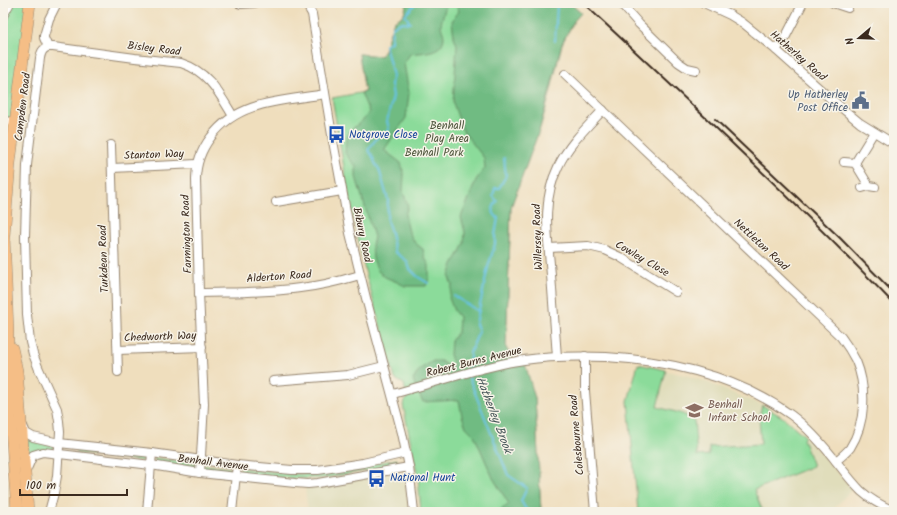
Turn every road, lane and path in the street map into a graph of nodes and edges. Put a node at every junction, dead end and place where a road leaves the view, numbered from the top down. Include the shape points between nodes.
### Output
1 (10, 3) edge
2 (30, 3) edge
3 (57, 3) edge
4 (238, 3) edge
5 (255, 3) edge
6 (622, 3) edge
7 (704, 3) edge
8 (803, 3) edge
9 (833, 3) edge
10 (307, 4) edge
11 (848, 8) dead end
12 (3, 16) edge
13 (48, 47) junction
14 (776, 50) junction
15 (696, 70) dead end
16 (565, 74) dead end
17 (325, 94) junction
18 (603, 110) junction
19 (233, 116) junction
20 (3, 121) edge
21 (15, 122) junction
22 (874, 132) junction
23 (894, 144) edge
24 (111, 145) dead end
25 (844, 162) dead end
26 (855, 163) junction
27 (197, 164) junction
28 (112, 168) junction
29 (869, 187) dead end
30 (342, 191) junction
31 (276, 202) dead end
32 (4, 236) edge
33 (549, 248) junction
34 (360, 275) junction
35 (676, 292) dead end
36 (199, 293) junction
37 (8, 330) junction
38 (202, 347) junction
39 (118, 350) junction
40 (585, 356) junction
41 (557, 357) junction
42 (384, 366) junction
43 (118, 372) dead end
44 (273, 381) dead end
45 (392, 394) junction
46 (22, 423) junction
47 (59, 443) junction
48 (152, 453) junction
49 (406, 453) junction
50 (58, 454) junction
51 (201, 460) junction
52 (836, 462) junction
53 (151, 465) junction
54 (237, 465) junction
55 (409, 467) junction
56 (25, 472) junction
57 (200, 473) junction
58 (236, 477) junction
59 (884, 510) edge
60 (894, 511) edge
61 (17, 512) edge
62 (28, 512) edge
63 (49, 512) edge
64 (147, 512) edge
65 (232, 512) edge
66 (414, 512) edge
67 (595, 512) edge

1 - 12 street
2 - 21 highway
3 - 13 street via 44,36
4 - 5 street
6 - 15 street via 639,24 678,62
7 - 14 street, Hatherley Road via 738,19
8 - 14 street
9 - 11 street
10 - 17 street, Bibury Road via 312,14
13 - 19 street, Bisley Road via 187,65 198,70 210,81
13 - 47 street, Campden Road via 43,49 40,58 27,165 24,236 30,342 57,409
14 - 22 street, Hatherley Road via 831,99
16 - 18 street, Nettleton Road
17 - 19 street, Farmington Road via 257,105
17 - 30 street, Bibury Road
18 - 33 street, Willersey Road via 570,148 558,167 547,206
18 - 52 street, Nettleton Road via 847,345 859,371 863,408 853,442 849,450
19 - 27 street, Farmington Road via 208,140
20 - 21 street
21 - 32 highway
22 - 23 street, Hatherley Road
22 - 26 street
24 - 28 street, Turkdean Road
25 - 26 street
26 - 29 street
27 - 28 street, Stanton Way
27 - 36 street, Farmington Road
28 - 39 street, Turkdean Road
30 - 31 street
30 - 34 street, Bibury Road
32 - 37 highway
33 - 35 street, Cowley Close via 588,246 605,250
33 - 41 street, Willersey Road
34 - 36 street, Alderton Road via 296,289
34 - 42 street, Bibury Road
36 - 38 street, Farmington Road
37 - 46 highway via 17,371
37 - 61 highway via 7,371
38 - 39 street, Chedworth Way
38 - 51 street, Farmington Road via 204,404
39 - 43 street, Turkdean Road
40 - 41 street, Robert Burns Avenue
40 - 52 street, Robert Burns Avenue via 668,364 739,385 792,417 813,434
40 - 67 street, Colesbourne Road via 585,391
41 - 45 street, Robert Burns Avenue via 509,362
42 - 44 street via 348,375
42 - 45 street, Bibury Road
45 - 49 street, Bibury Road
46 - 47 street, Benhall Avenue via 26,432 33,437
46 - 56 highway
47 - 48 street, Benhall Avenue
47 - 50 street, Campden Road
48 - 51 street, Benhall Avenue
48 - 53 street
49 - 54 street, Benhall Avenue via 318,470
49 - 55 street, Bibury Road
50 - 53 street, Benhall Avenue
50 - 56 street, Benhall Avenue via 43,452 33,456
50 - 63 street, Campden Road via 57,476
51 - 54 street, Benhall Avenue
51 - 57 street, Farmington Road
52 - 59 street, Robert Burns Avenue via 855,484
53 - 57 street, Benhall Avenue
53 - 64 street
54 - 58 street
55 - 58 street, Benhall Avenue via 308,484
55 - 66 street, Bibury Road
56 - 62 highway
57 - 58 street, Benhall Avenue
58 - 65 street
59 - 60 street, Robert Burns Avenue

